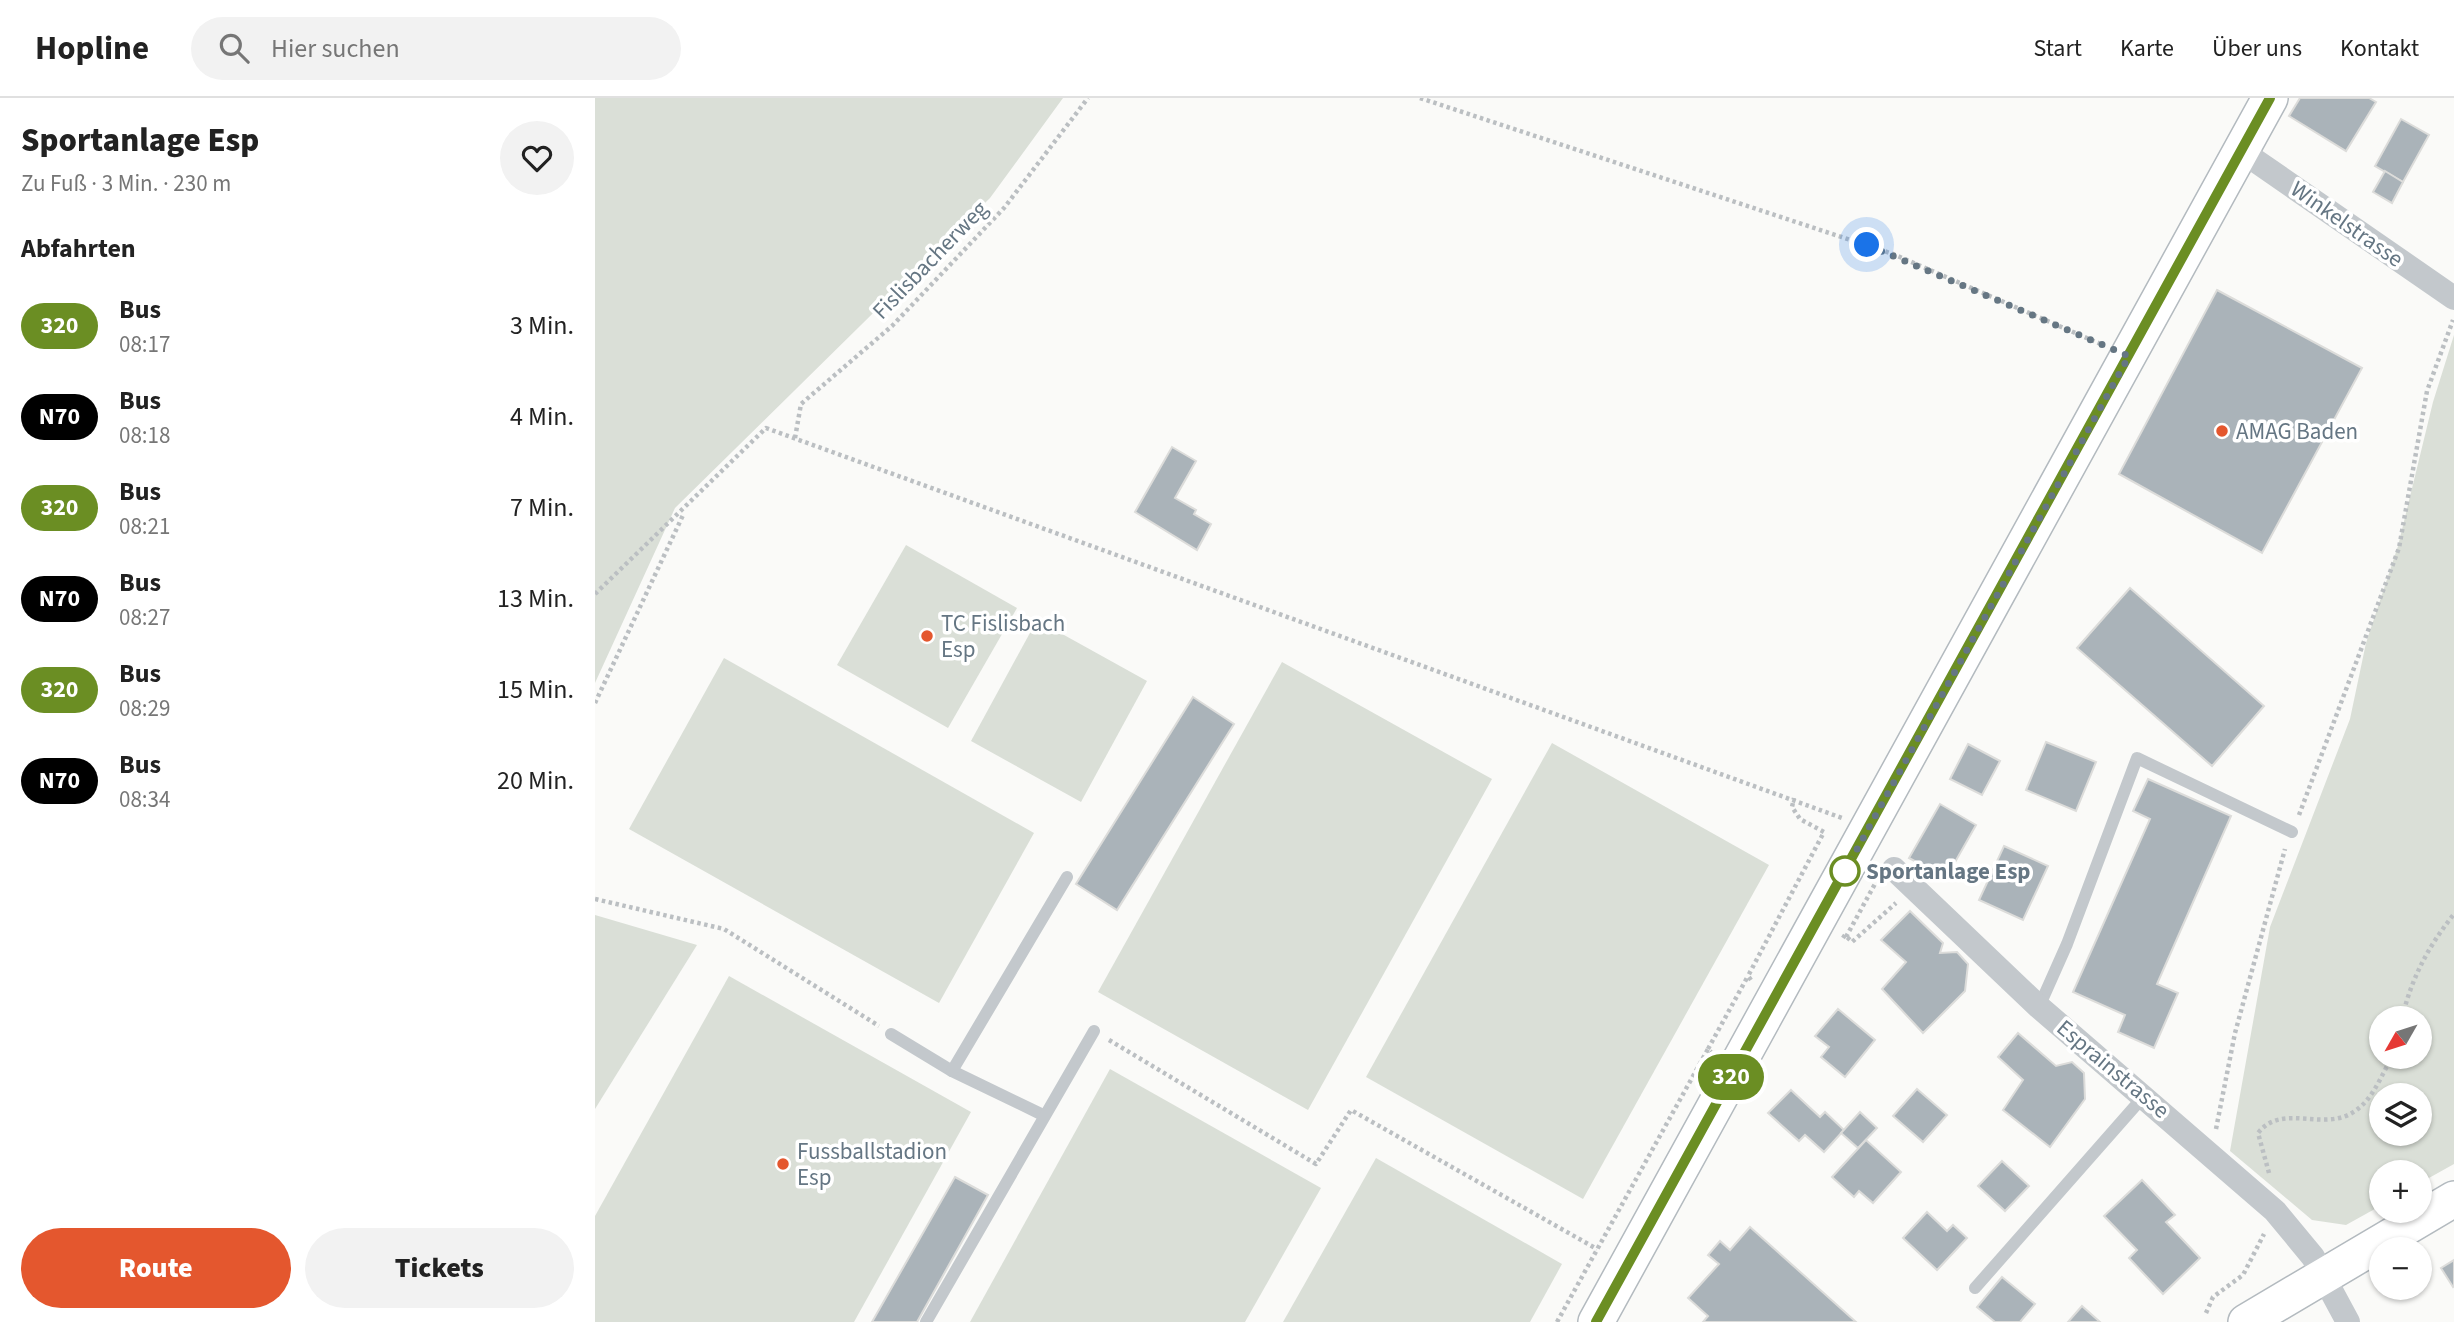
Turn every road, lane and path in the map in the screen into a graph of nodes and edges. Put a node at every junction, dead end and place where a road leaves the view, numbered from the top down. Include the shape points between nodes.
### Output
1 (1088, 98) edge
2 (1420, 98) edge
3 (2270, 98) edge
4 (2240, 150) junction
5 (2454, 299) edge
6 (2454, 316) edge
7 (2129, 356) junction
8 (795, 438) junction
9 (686, 509) junction
10 (595, 594) edge
11 (595, 703) edge
12 (1794, 798) junction
13 (1869, 829) junction
14 (2292, 832) junction
15 (1887, 872) joint
16 (1067, 877) dead end
17 (1912, 886) junction
18 (595, 899) edge
19 (2454, 914) edge
20 (1776, 924) dead end
21 (1846, 937) junction
22 (1839, 944) dead end
23 (1748, 976) dead end
24 (2405, 1006) edge
25 (2039, 1007) junction
26 (1094, 1031) joint
27 (891, 1034) joint
28 (1708, 1049) junction
29 (1719, 1060) dead end
30 (2385, 1069) edge
31 (952, 1071) junction
32 (2144, 1096) junction
33 (1043, 1115) junction
34 (2212, 1154) junction
35 (2270, 1174) dead end
36 (2454, 1199) edge
37 (2275, 1211) junction
38 (1597, 1249) junction
39 (2324, 1276) junction
40 (1975, 1287) dead end
41 (2206, 1313) dead end
42 (926, 1322) edge
43 (1557, 1322) edge
44 (1596, 1322) edge
45 (2246, 1322) edge
46 (2348, 1322) edge

1 - 8 path, Fislisbacherweg via 1004,208 893,326 801,404
2 - 7 path via 1893,254
3 - 4 main road
4 - 5 street, Winkelstrasse
4 - 7 main road
6 - 14 path via 2427,391 2399,548
7 - 13 main road
8 - 9 path via 766,428
8 - 12 path
9 - 10 path
9 - 11 path
12 - 13 path
12 - 20 path via 1792,807 1800,819 1824,832
13 - 44 main road
14 - 25 lane via 2137,758
14 - 34 path via 2235,1033
15 - 17 street, Esprainstrasse
15 - 21 path
16 - 31 lane
17 - 21 path via 1852,942
17 - 25 street, Esprainstrasse
18 - 27 path via 725,929
19 - 24 path via 2424,955
21 - 22 path
23 - 28 path
25 - 32 street, Esprainstrasse
26 - 33 lane
26 - 38 path via 1316,1164 1351,1111
27 - 31 lane
28 - 29 path
28 - 38 path
30 - 35 path via 2369,1098 2353,1113 2323,1121 2276,1118 2265,1124 2258,1133
31 - 33 lane
32 - 34 street, Esprainstrasse
32 - 40 lane
33 - 42 lane
34 - 37 street, Esprainstrasse
36 - 39 main road
37 - 39 street, Esprainstrasse
37 - 41 path via 2243,1275 2213,1297
38 - 43 path
39 - 45 main road
39 - 46 street, Esprainstrasse

